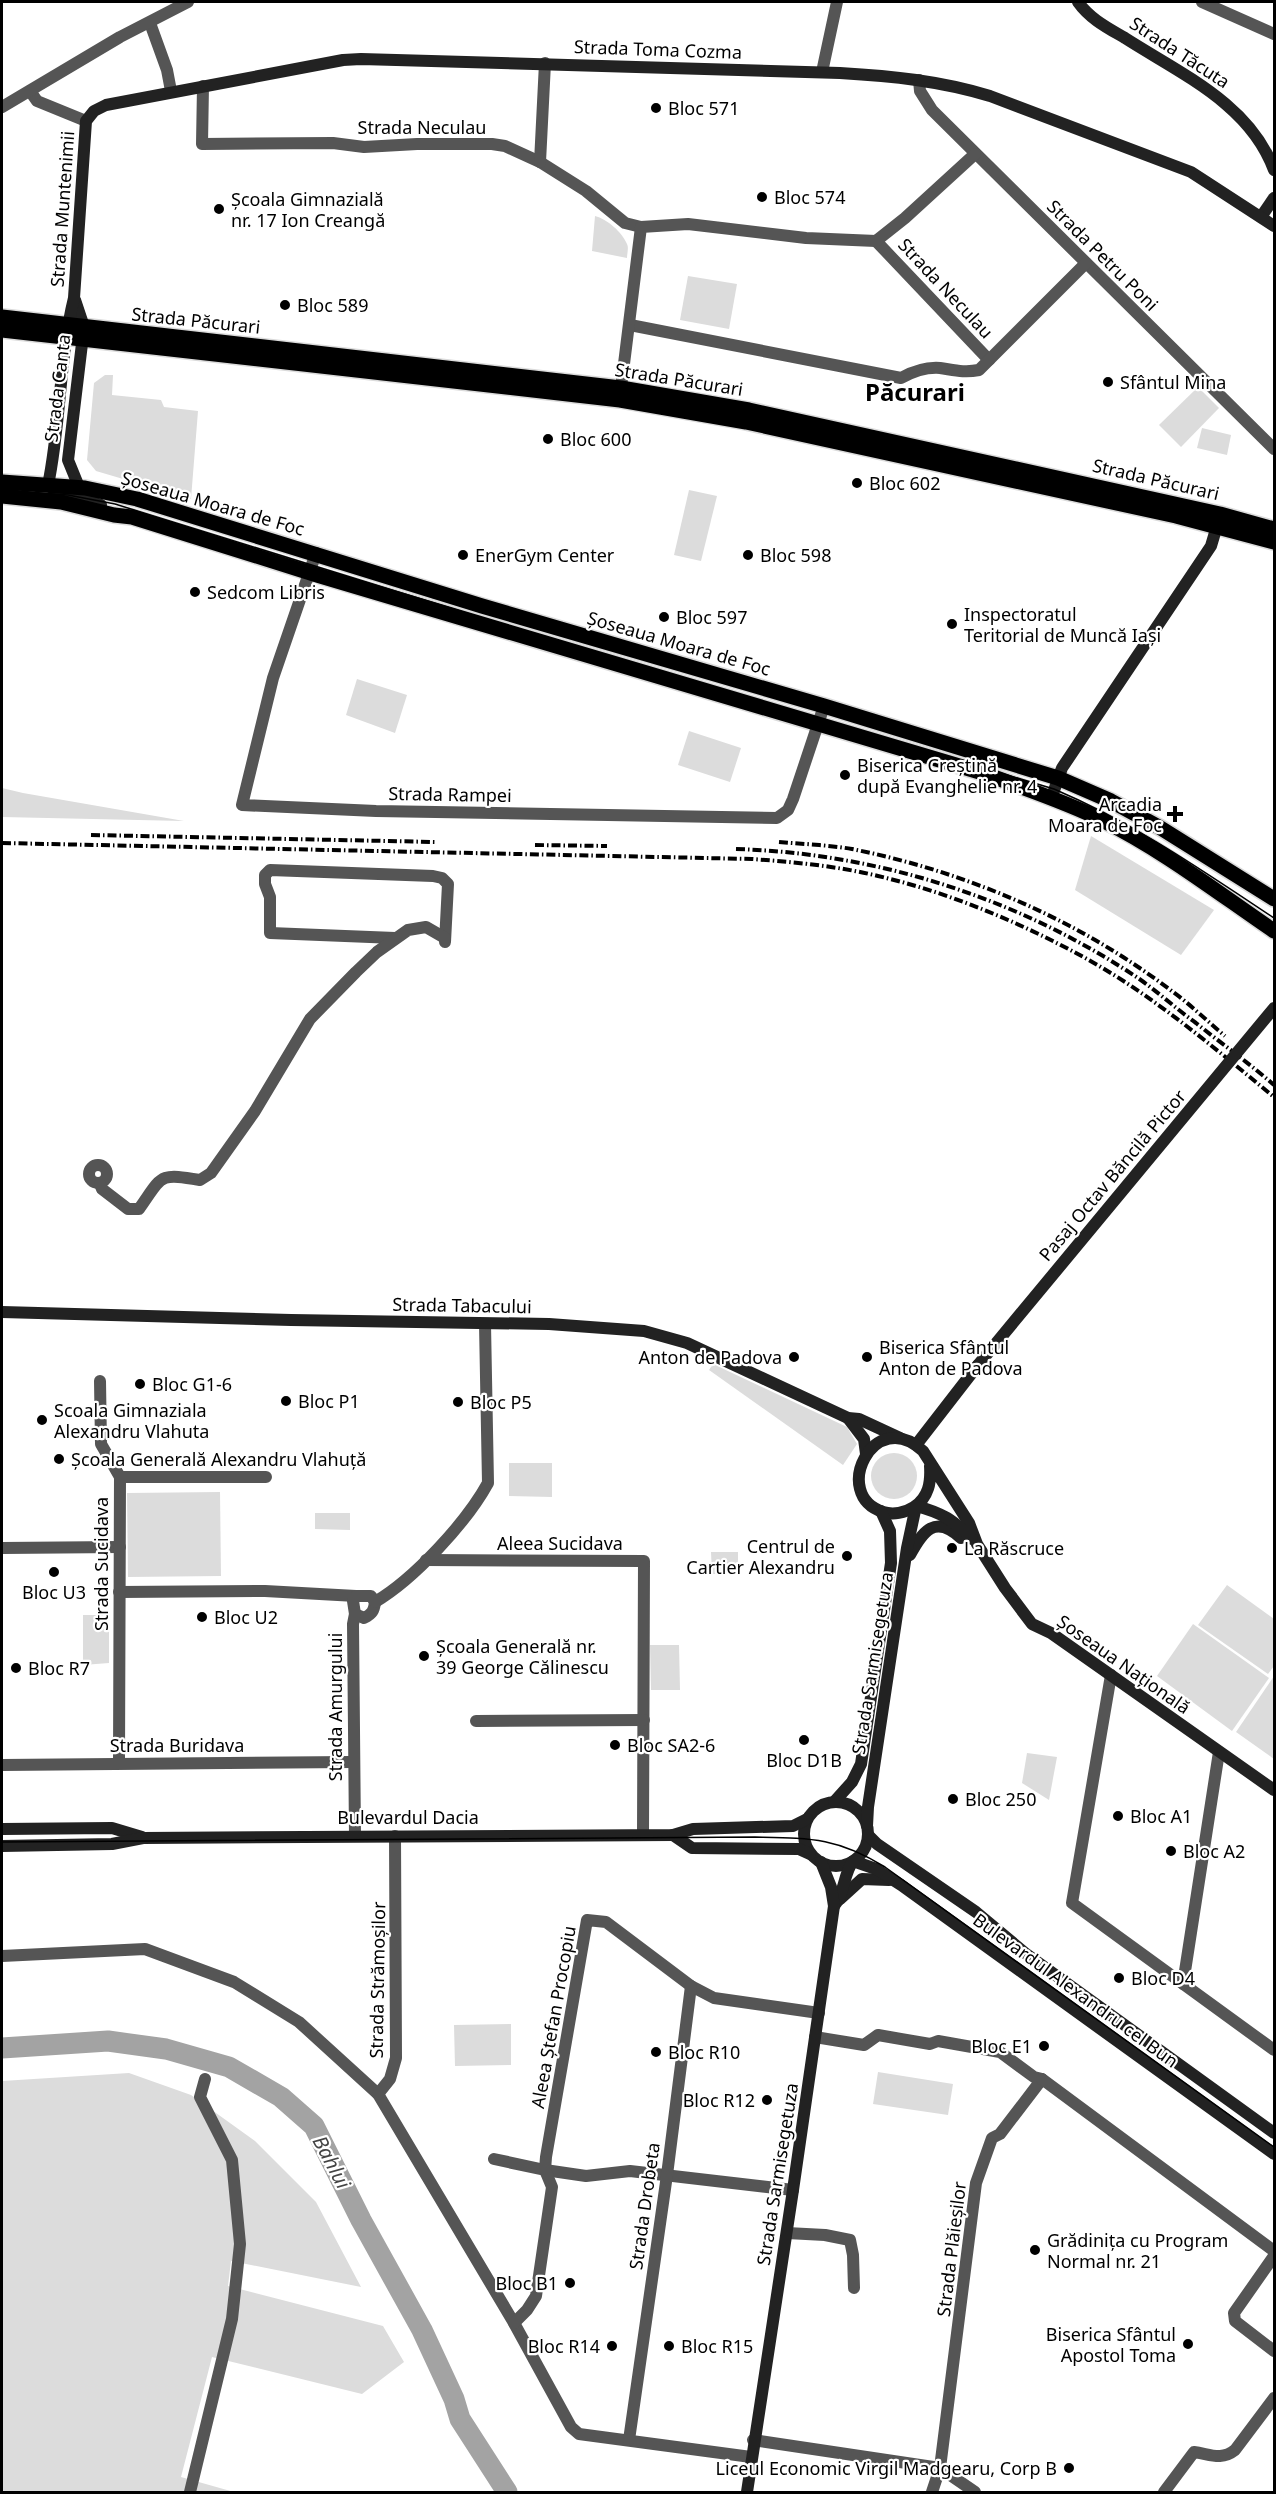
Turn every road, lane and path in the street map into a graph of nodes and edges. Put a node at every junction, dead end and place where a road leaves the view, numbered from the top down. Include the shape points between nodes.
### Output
1 (188, 2) edge
2 (837, 2) edge
3 (1078, 2) edge
4 (1202, 2) edge
5 (150, 23) junction
6 (1275, 34) edge
7 (545, 63) junction
8 (822, 72) junction
9 (919, 80) junction
10 (204, 86) junction
11 (30, 91) junction
12 (171, 91) junction
13 (2, 107) edge
14 (86, 121) junction
15 (975, 154) junction
16 (540, 162) junction
17 (1275, 170) edge
18 (1275, 198) edge
19 (1261, 217) junction
20 (1275, 226) edge
21 (641, 227) junction
22 (876, 241) junction
23 (1086, 263) junction
24 (74, 298) junction
25 (2, 317) edge
26 (630, 325) junction
27 (2, 330) edge
28 (67, 331) junction
29 (83, 333) junction
30 (989, 360) junction
31 (621, 394) junction
32 (1275, 449) edge
33 (2, 482) edge
34 (48, 484) junction
35 (79, 487) junction
36 (2, 496) edge
37 (132, 517) junction
38 (1219, 520) junction
39 (1273, 532) edge
40 (316, 553) junction
41 (309, 572) junction
42 (824, 706) junction
43 (818, 724) junction
44 (1058, 778) junction
45 (1051, 799) junction
46 (1275, 899) edge
47 (1275, 931) edge
48 (395, 938) junction
49 (1275, 1008) edge
50 (100, 1184) dead end
51 (2, 1312) edge
52 (485, 1324) junction
53 (100, 1381) dead end
54 (848, 1418) junction
55 (900, 1438) junction
56 (916, 1445) junction
57 (866, 1454) junction
58 (930, 1466) junction
59 (120, 1477) junction
60 (266, 1477) dead end
61 (916, 1506) junction
62 (881, 1511) junction
63 (977, 1545) junction
64 (120, 1547) junction
65 (2, 1548) edge
66 (426, 1560) junction
67 (905, 1564) junction
68 (992, 1568) junction
69 (119, 1592) junction
70 (356, 1596) junction
71 (375, 1602) junction
72 (355, 1614) junction
73 (1111, 1675) junction
74 (476, 1720) dead end
75 (644, 1720) junction
76 (1220, 1752) junction
77 (119, 1762) junction
78 (352, 1762) junction
79 (2, 1765) edge
80 (1275, 1790) edge
81 (834, 1802) junction
82 (807, 1819) junction
83 (2, 1829) edge
84 (868, 1830) junction
85 (643, 1835) junction
86 (673, 1835) junction
87 (355, 1836) junction
88 (395, 1836) junction
89 (143, 1838) junction
90 (2, 1846) edge
91 (810, 1854) junction
92 (853, 1861) junction
93 (821, 1862) junction
94 (896, 1881) junction
95 (837, 1902) junction
96 (2, 1956) edge
97 (1183, 1984) junction
98 (691, 1986) junction
99 (819, 2013) junction
100 (815, 2037) junction
101 (1275, 2050) edge
102 (205, 2079) dead end
103 (1042, 2079) junction
104 (378, 2094) junction
105 (1275, 2133) edge
106 (1275, 2154) edge
107 (494, 2159) dead end
108 (545, 2170) junction
109 (667, 2175) junction
110 (793, 2190) junction
111 (787, 2233) junction
112 (1275, 2251) edge
113 (1275, 2256) edge
114 (854, 2288) dead end
115 (514, 2323) junction
116 (1275, 2351) edge
117 (1275, 2398) edge
118 (629, 2440) junction
119 (753, 2440) junction
120 (751, 2457) junction
121 (940, 2468) junction
122 (190, 2493) edge
123 (747, 2493) edge
124 (932, 2493) edge
125 (975, 2493) edge
126 (1164, 2493) edge

1 - 5 street
2 - 8 street
3 - 17 street, Strada Tăcuta via 1092,18 1225,103 1254,134
4 - 6 street
5 - 11 street
5 - 12 street
7 - 8 street, Strada Toma Cozma
7 - 10 street, Strada Toma Cozma via 352,59
7 - 16 street
8 - 9 street, Strada Toma Cozma
9 - 15 street, Strada Petru Poni via 926,102
9 - 19 street, Strada Toma Cozma via 990,96 1191,172
10 - 12 street, Strada Toma Cozma
10 - 16 street, Strada Neculau via 202,144 492,144 520,151
11 - 13 street
11 - 14 street via 37,101
12 - 14 street, Strada Toma Cozma via 106,105
14 - 24 street, Strada Muntenimii
15 - 22 street, Strada Neculau
15 - 23 street, Strada Petru Poni
16 - 21 street, Strada Neculau via 586,191 625,223
18 - 19 street
19 - 20 street, Strada Toma Cozma
21 - 22 street, Strada Neculau via 688,224 806,238
21 - 26 street
22 - 30 street, Strada Neculau
23 - 30 street
23 - 32 street, Strada Petru Poni
24 - 28 street, Strada Muntenimii
24 - 29 street, Strada Muntenimii
25 - 28 main road
26 - 30 street via 901,378 937,368 965,373 979,370
26 - 31 street
27 - 28 main road
28 - 29 main road, Strada Păcurari
28 - 34 street, Strada Canta
29 - 31 main road, Strada Păcurari
29 - 35 street, Strada Canta via 69,460
31 - 38 main road, Strada Păcurari
33 - 34 main road
34 - 35 main road, Șoseaua Moara de Foc
34 - 37 street via 55,490
35 - 40 main road, Șoseaua Moara de Foc via 137,499
36 - 37 main road, Șoseaua Moara de Foc via 61,501
37 - 41 main road, Șoseaua Moara de Foc
38 - 39 main road, Strada Păcurari
38 - 44 street via 1211,546
40 - 41 street
40 - 42 main road, Șoseaua Moara de Foc
41 - 43 main road, Șoseaua Moara de Foc
41 - 43 street, Strada Rampei via 273,678 242,805 777,818 788,810 793,799
42 - 43 street, Strada Rampei
42 - 44 main road, Șoseaua Moara de Foc
43 - 45 main road, Șoseaua Moara de Foc via 983,773
44 - 45 street
44 - 46 main road, Șoseaua Moara de Foc via 1159,826
45 - 47 main road, Șoseaua Moara de Foc via 1158,851
48 - 48 street via 408,930 426,927 445,941 448,884 433,876 270,870 265,875 270,897 270,933
48 - 50 street via 310,1019 255,1111 211,1173 200,1180 167,1176 159,1180 139,1209 128,1209
49 - 56 street, Pasaj Octav Băncilă Pictor, bridge
51 - 52 street, Strada Tabacului
52 - 54 street, Strada Tabacului via 655,1333 687,1343
52 - 66 street, Strada Amurgului via 488,1483 476,1504
53 - 59 street via 101,1444
54 - 55 street, Strada Tabacului via 859,1419
54 - 57 street via 864,1439
55 - 56 street
55 - 57 street via 880,1442
56 - 58 street
57 - 62 street via 860,1485 867,1501
58 - 61 street via 928,1490
58 - 63 street, Șoseaua Națională via 969,1523
59 - 60 street, Strada Sucidava
59 - 64 street, Strada Sucidava
61 - 62 street via 898,1513
61 - 63 street, Șoseaua Națională via 951,1518
61 - 67 street, Strada Sarmisegetuza
62 - 81 street, Strada Sarmisegetuza via 890,1531 891,1563 861,1764 852,1782
63 - 68 street, Șoseaua Națională
64 - 65 street
64 - 69 street, Strada Sucidava
66 - 71 street, Strada Amurgului
66 - 75 street, Aleea Sucidava via 644,1561
67 - 68 street via 922,1534 938,1525 957,1534
67 - 84 street, Strada Sarmisegetuza via 868,1808
68 - 73 street, Șoseaua Națională via 1032,1624
69 - 70 street via 265,1591
69 - 77 street, Strada Sucidava
70 - 71 street via 370,1596
70 - 72 street, Strada Amurgului
71 - 72 street, Strada Amurgului via 370,1615 364,1618
72 - 78 street, Strada Amurgului
73 - 76 street, Șoseaua Națională
73 - 97 street via 1072,1903
74 - 75 street
75 - 85 street, Aleea Sucidava
76 - 80 street, Șoseaua Națională
76 - 97 street
77 - 78 street, Strada Buridava
77 - 79 street, Strada Buridava
78 - 87 street, Strada Amurgului
81 - 82 street via 818,1806
81 - 84 street via 855,1808
82 - 86 street via 794,1826 693,1829
82 - 91 street via 804,1838
83 - 89 street, Bulevardul Dacia via 112,1828
84 - 92 street via 865,1848
84 - 105 street, Bulevardul Alexandru cel Bun via 877,1844 976,1912 1025,1953
85 - 86 street, Bulevardul Dacia
85 - 88 street, Bulevardul Dacia
86 - 91 street via 692,1848 799,1849
87 - 88 street, Bulevardul Dacia
87 - 89 street, Bulevardul Dacia
88 - 104 street, Strada Strămoșilor via 396,2058 390,2079
89 - 90 street, Bulevardul Dacia via 112,1844
91 - 93 street
92 - 93 street via 841,1865
92 - 94 street, Bulevardul Alexandru cel Bun
92 - 95 street
93 - 95 street, Strada Sarmisegetuza
94 - 95 street via 862,1879
94 - 106 street, Bulevardul Alexandru cel Bun
95 - 99 street, Strada Sarmisegetuza
96 - 104 street, Strada Strămoșilor via 145,1949 174,1959 234,1982 272,2004 299,2022
97 - 101 street
98 - 99 street via 714,1998
98 - 108 street, Aleea Ștefan Procopiu via 606,1922 587,1920
98 - 109 street, Strada Drobeta
99 - 100 street, Strada Sarmisegetuza
100 - 103 street via 864,2044 878,2036 1000,2052
100 - 110 street, Strada Sarmisegetuza
102 - 122 street via 200,2097 232,2160 240,2244 232,2319
103 - 112 street
103 - 121 street, Strada Plăieșilor via 1000,2134 992,2138 976,2183
104 - 115 street
107 - 108 street
108 - 109 street via 586,2176 630,2171
108 - 115 street, Aleea Ștefan Procopiu via 552,2187 536,2296
109 - 110 street
109 - 118 street, Strada Drobeta
110 - 111 street, Strada Sarmisegetuza
111 - 114 street via 850,2240
111 - 119 street, Strada Sarmisegetuza
113 - 116 street via 1234,2313 1235,2321
115 - 118 street via 571,2427 579,2434
117 - 126 street via 1235,2450 1218,2457 1194,2451
118 - 120 street
119 - 120 street, Strada Sarmisegetuza
119 - 121 street
120 - 123 street, Strada Sarmisegetuza
121 - 124 street, Strada Plăieșilor
121 - 125 street

